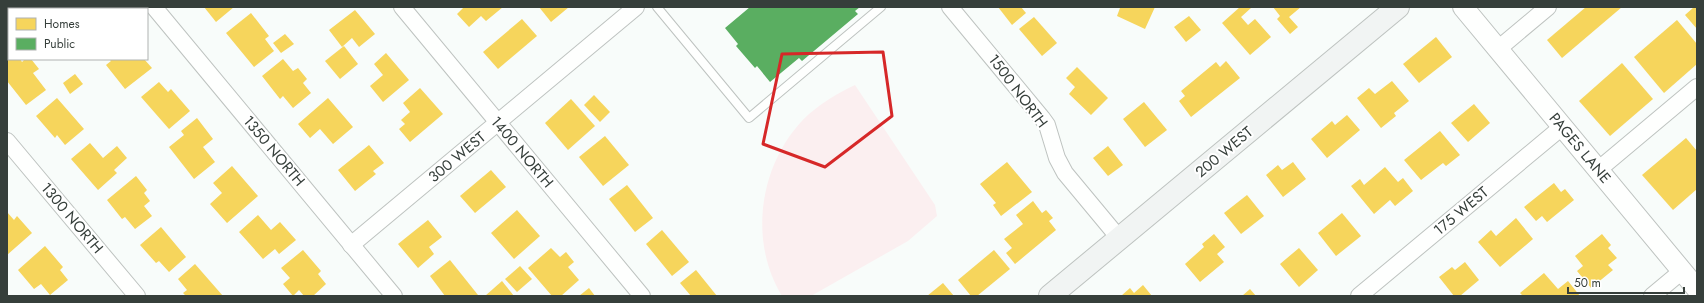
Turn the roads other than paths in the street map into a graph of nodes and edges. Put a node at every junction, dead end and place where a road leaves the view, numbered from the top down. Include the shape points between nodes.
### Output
1 (154, 7) edge
2 (402, 7) edge
3 (636, 7) edge
4 (657, 7) edge
5 (881, 7) edge
6 (950, 7) edge
7 (1398, 7) edge
8 (1463, 7) edge
9 (1548, 7) edge
10 (1498, 49) junction
11 (1697, 87) edge
12 (498, 122) junction
13 (1562, 127) junction
14 (7, 141) edge
15 (1598, 170) junction
16 (1120, 238) junction
17 (351, 245) junction
18 (1682, 271) junction
19 (1697, 289) edge
20 (137, 296) edge
21 (394, 296) edge
22 (642, 296) edge
23 (1050, 296) edge
24 (1359, 296) edge
25 (1652, 296) edge

1 - 17 street, 1350 NORTH
2 - 12 street, 1400 NORTH
3 - 12 street, 300 WEST
4 - 5 lane via 749,118
6 - 16 street, 1500 NORTH via 1040,115 1047,125 1057,158 1065,173
7 - 16 main road, 200 WEST
8 - 10 street, PAGES LANE
9 - 10 street
10 - 13 street, PAGES LANE
11 - 15 street
12 - 17 street, 300 WEST
12 - 22 street, 1400 NORTH
13 - 15 street, PAGES LANE
13 - 24 street, 175 WEST
14 - 20 street, 1300 NORTH
15 - 18 street, PAGES LANE
16 - 23 main road, 200 WEST
17 - 21 street, 1350 NORTH
18 - 19 street, PAGES LANE
18 - 25 street

